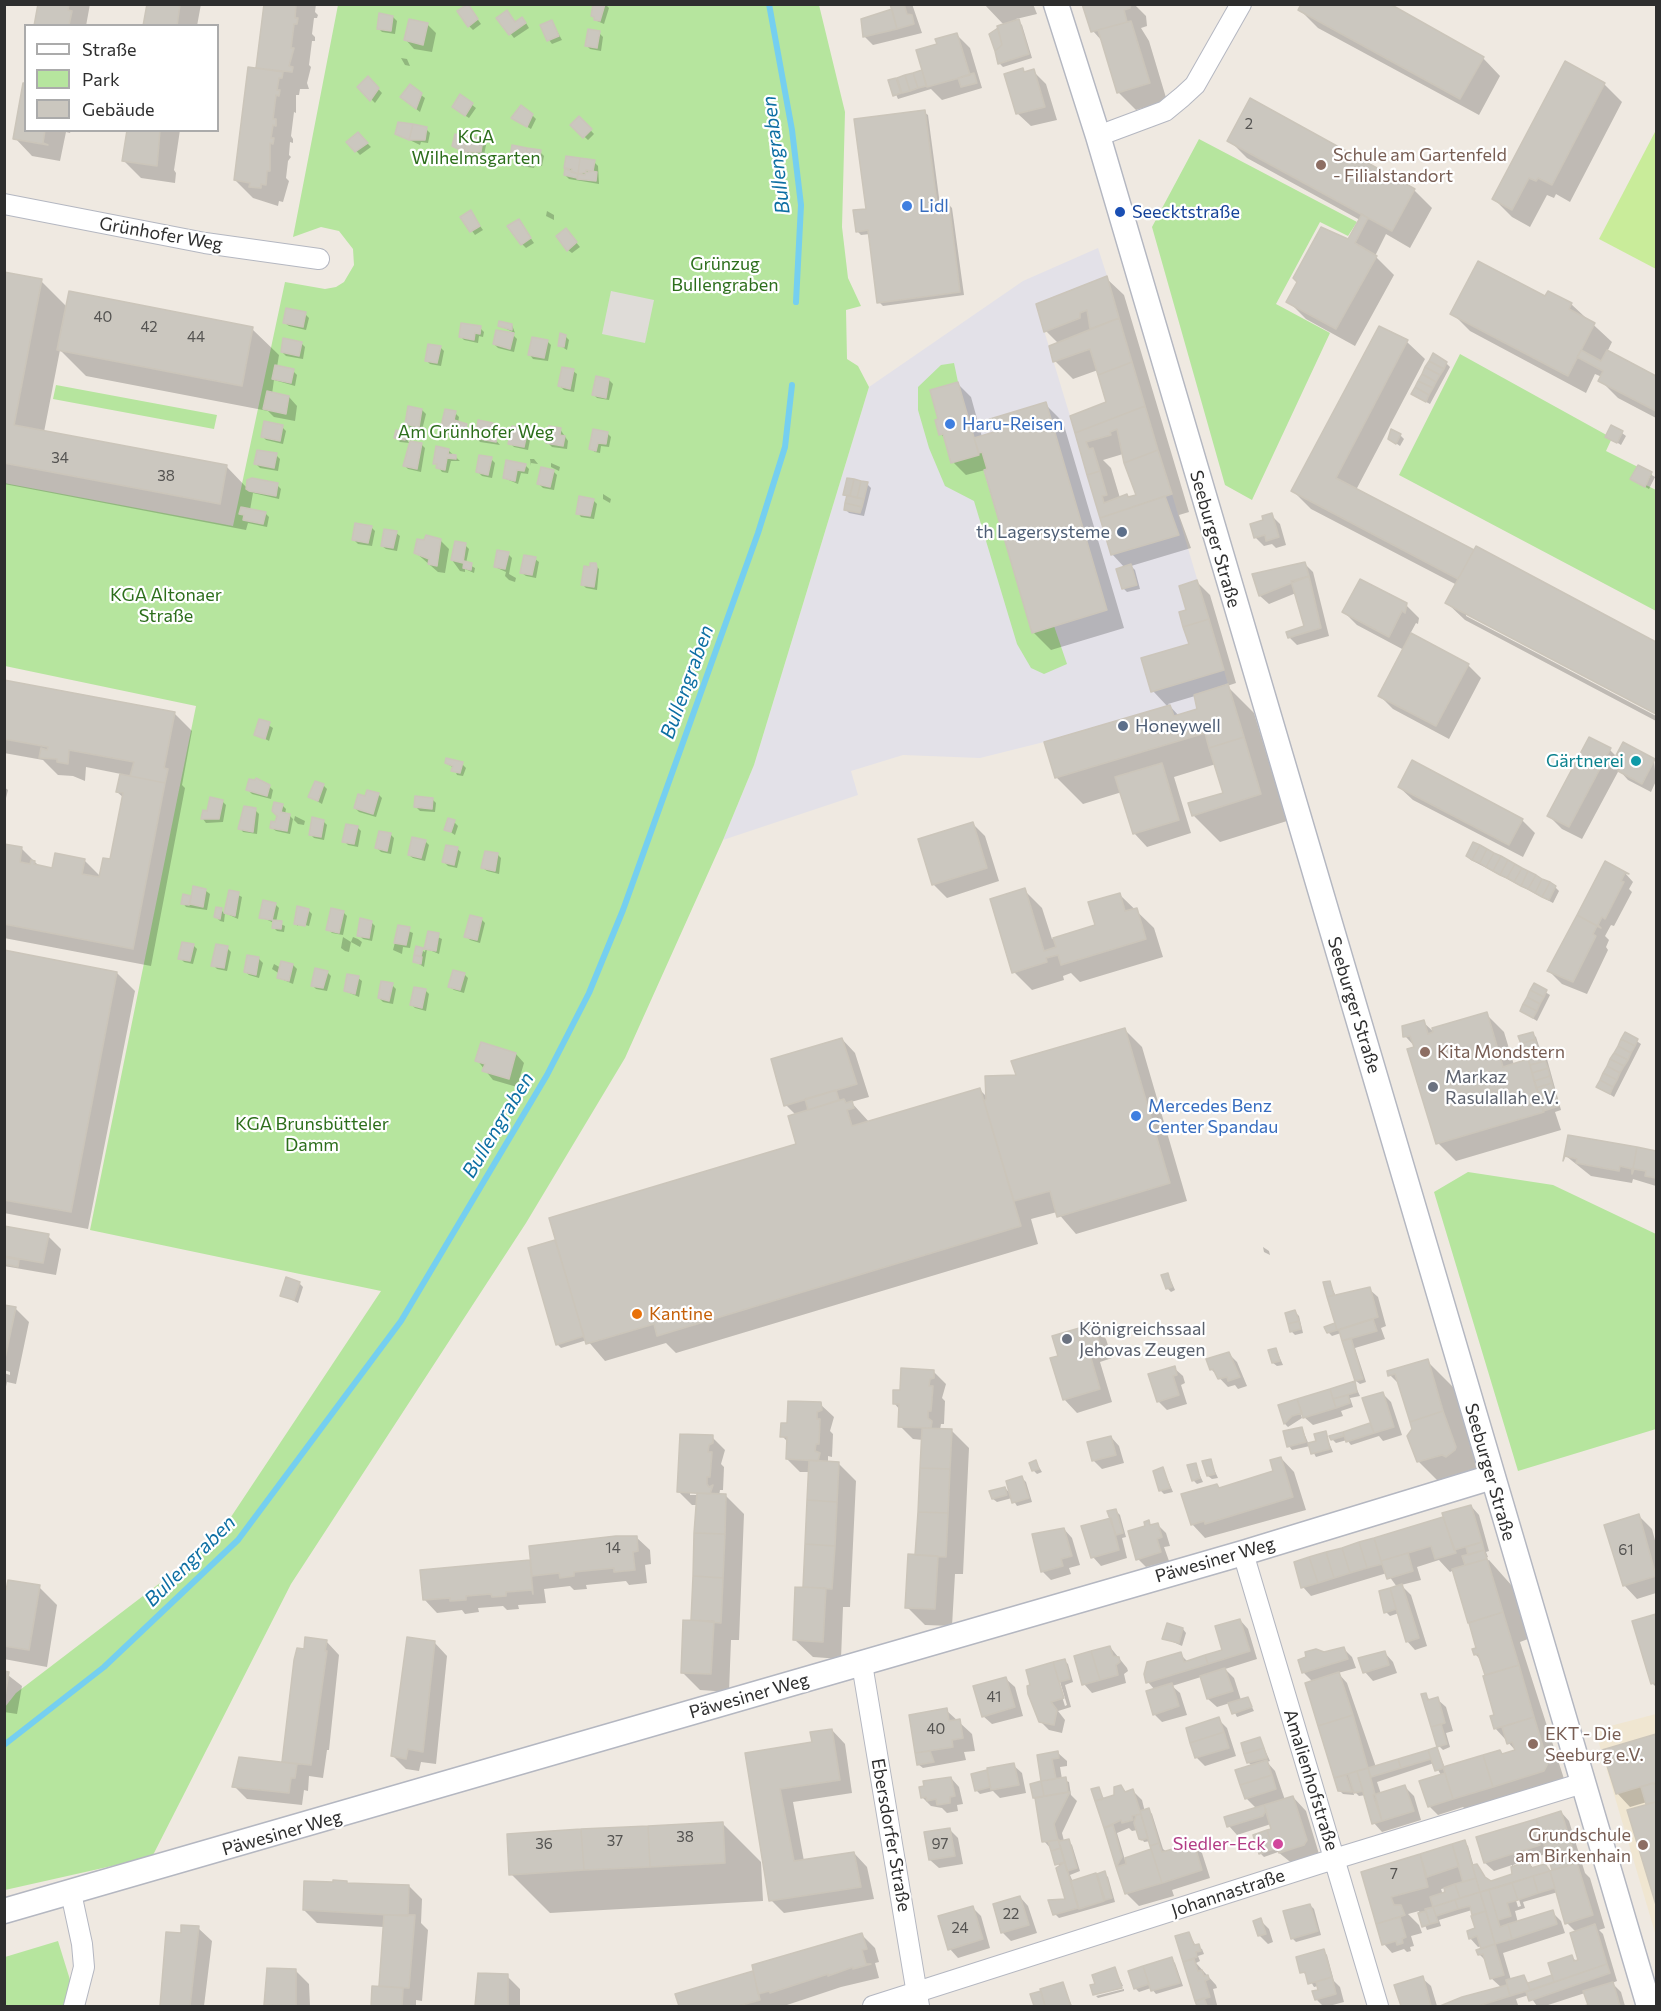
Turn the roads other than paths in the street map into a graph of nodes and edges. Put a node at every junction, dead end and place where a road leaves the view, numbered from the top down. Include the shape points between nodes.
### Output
1 (1056, 4) edge
2 (1241, 4) edge
3 (1098, 136) junction
4 (4, 204) edge
5 (319, 259) dead end
6 (1492, 1477) junction
7 (1243, 1553) junction
8 (862, 1664) junction
9 (1583, 1783) junction
10 (1335, 1859) junction
11 (71, 1893) junction
12 (4, 1911) edge
13 (918, 1999) edge
14 (74, 2007) edge
15 (873, 2007) edge
16 (1378, 2007) edge
17 (1649, 2007) edge

1 - 3 street, Seeburger Straße
2 - 3 street via 1196,85 1182,98 1165,111
3 - 6 street, Seeburger Straße
4 - 5 street, Grünhofer Weg via 205,243
6 - 7 street, Päwesiner Weg
6 - 9 street, Seeburger Straße
7 - 8 street, Päwesiner Weg
7 - 10 street, Amalienhofstraße
8 - 11 street, Päwesiner Weg
8 - 13 street, Ebersdorfer Straße
9 - 10 street, Johannastraße
9 - 17 street, Seeburger Straße
10 - 13 street, Johannastraße
10 - 16 street, Amalienhofstraße
11 - 12 street, Päwesiner Weg
11 - 14 street via 84,1966
13 - 15 street, Johannastraße

